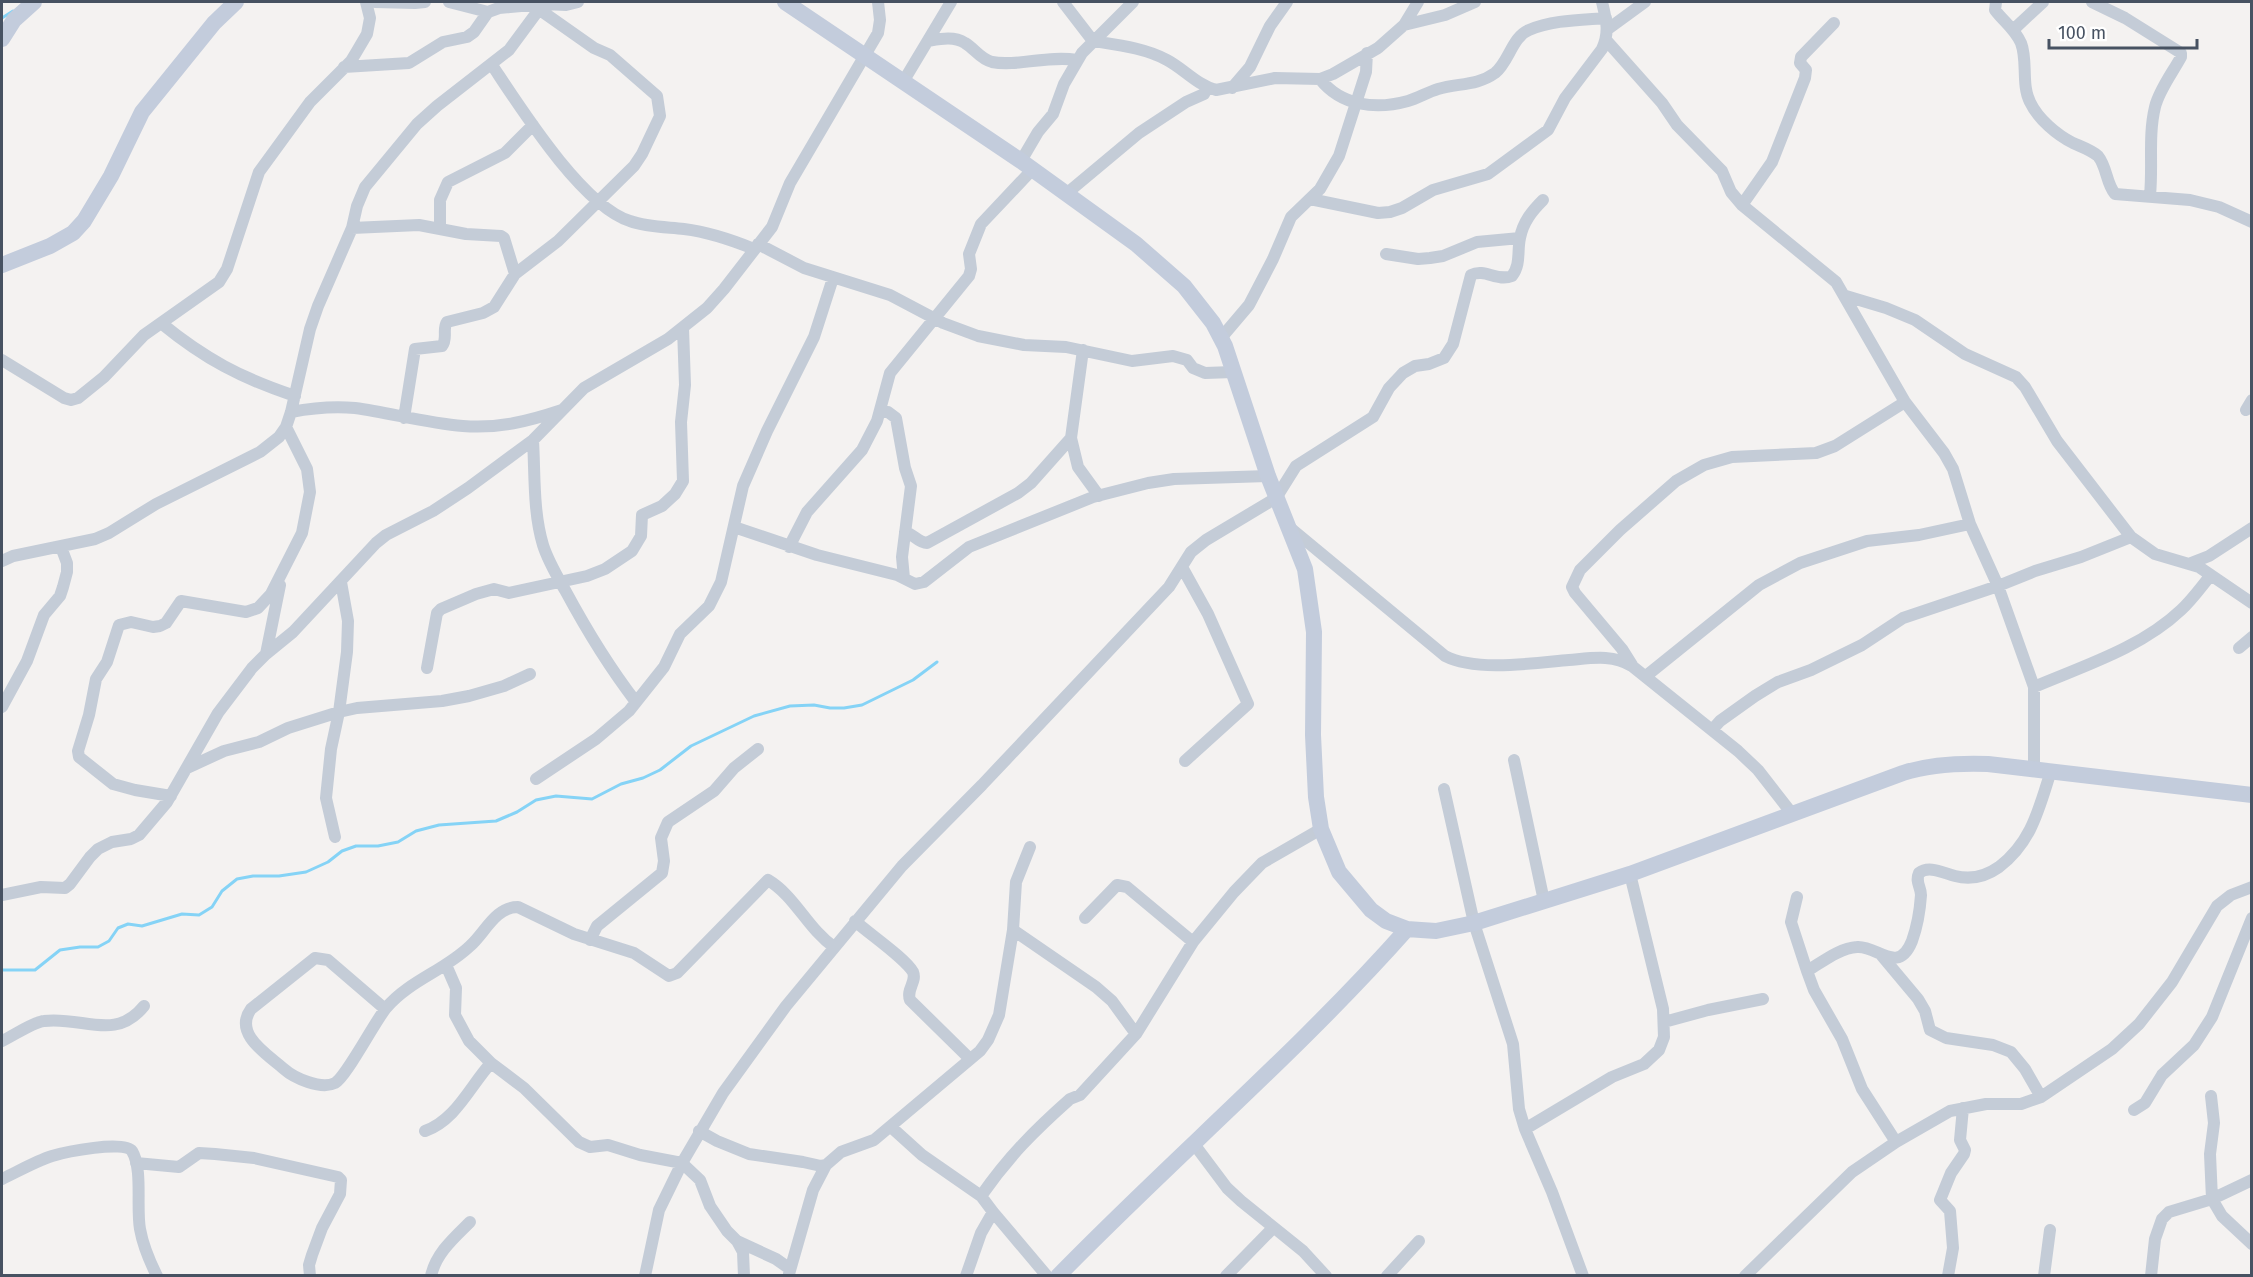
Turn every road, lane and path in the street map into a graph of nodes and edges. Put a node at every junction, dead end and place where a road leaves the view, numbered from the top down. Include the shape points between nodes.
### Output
1 (34, 2) edge
2 (236, 2) edge
3 (366, 2) edge
4 (375, 2) edge
5 (425, 2) edge
6 (449, 2) edge
7 (578, 2) edge
8 (785, 2) edge
9 (878, 2) edge
10 (951, 2) edge
11 (1063, 2) edge
12 (1133, 2) edge
13 (1287, 2) edge
14 (1418, 2) edge
15 (1475, 2) edge
16 (1602, 2) edge
17 (1645, 2) edge
18 (1996, 2) edge
19 (2043, 2) edge
20 (2092, 2) edge
21 (543, 5) edge
22 (488, 12) junction
23 (1834, 23) dead end
24 (1404, 25) junction
25 (1606, 29) junction
26 (2013, 30) junction
27 (2, 39) edge
28 (1093, 40) junction
29 (928, 41) junction
30 (1367, 54) junction
31 (866, 57) junction
32 (1077, 60) junction
33 (492, 65) junction
34 (344, 67) junction
35 (1320, 79) junction
36 (903, 82) junction
37 (1207, 88) junction
38 (1231, 89) junction
39 (1356, 103) junction
40 (533, 125) junction
41 (1027, 166) junction
42 (1066, 194) junction
43 (2150, 195) junction
44 (1310, 199) junction
45 (1543, 200) dead end
46 (597, 202) junction
47 (1742, 206) junction
48 (2252, 222) edge
49 (352, 228) junction
50 (440, 229) junction
51 (1520, 238) junction
52 (756, 247) junction
53 (1386, 254) dead end
54 (2, 265) edge
55 (516, 274) junction
56 (833, 278) junction
57 (1846, 296) junction
58 (933, 318) junction
59 (161, 323) junction
60 (683, 328) junction
61 (1221, 338) junction
62 (1083, 350) junction
63 (2, 360) edge
64 (1233, 372) junction
65 (295, 396) junction
66 (1905, 402) junction
67 (562, 410) junction
68 (291, 411) junction
69 (880, 412) junction
70 (404, 417) junction
71 (286, 427) junction
72 (1071, 438) junction
73 (533, 440) junction
74 (1268, 476) junction
75 (1099, 496) junction
76 (1276, 498) junction
77 (1285, 523) junction
78 (1970, 524) junction
79 (734, 526) junction
80 (2252, 528) edge
81 (905, 532) junction
82 (2131, 537) junction
83 (61, 547) junction
84 (789, 547) junction
85 (2, 561) edge
86 (2191, 563) junction
87 (1182, 567) junction
88 (282, 574) junction
89 (2211, 575) junction
90 (904, 578) junction
91 (341, 582) junction
92 (561, 583) junction
93 (1998, 586) junction
94 (2252, 603) edge
95 (2252, 637) edge
96 (2239, 648) dead end
97 (266, 654) junction
98 (1632, 666) junction
99 (427, 668) dead end
100 (530, 674) dead end
101 (1646, 676) junction
102 (2034, 687) junction
103 (636, 702) junction
104 (2, 707) edge
105 (339, 712) junction
106 (1712, 730) junction
107 (758, 749) dead end
108 (1514, 759) dead end
109 (1185, 760) dead end
110 (187, 768) junction
111 (2034, 768) junction
112 (2051, 771) junction
113 (536, 779) dead end
114 (1444, 789) dead end
115 (2252, 795) edge
116 (171, 796) junction
117 (1793, 815) junction
118 (1321, 829) junction
119 (335, 837) dead end
120 (1030, 847) dead end
121 (1630, 874) junction
122 (2252, 887) edge
123 (2, 895) edge
124 (1797, 897) dead end
125 (1544, 901) junction
126 (1085, 918) dead end
127 (2252, 918) edge
128 (855, 921) junction
129 (1474, 923) junction
130 (1407, 929) junction
131 (1013, 930) junction
132 (590, 940) junction
133 (1193, 942) junction
134 (834, 947) junction
135 (1882, 956) junction
136 (446, 965) junction
137 (1807, 971) junction
138 (1763, 999) dead end
139 (144, 1006) dead end
140 (385, 1010) junction
141 (1664, 1022) junction
142 (1136, 1034) junction
143 (2, 1041) edge
144 (970, 1059) junction
145 (491, 1063) junction
146 (2211, 1096) dead end
147 (2041, 1097) junction
148 (1963, 1108) junction
149 (2134, 1110) dead end
150 (891, 1127) junction
151 (1525, 1129) junction
152 (424, 1131) dead end
153 (699, 1131) junction
154 (1896, 1142) junction
155 (1194, 1144) junction
156 (136, 1163) junction
157 (682, 1163) junction
158 (826, 1165) junction
159 (2, 1179) edge
160 (2252, 1180) edge
161 (981, 1196) junction
162 (2212, 1199) junction
163 (993, 1212) junction
164 (470, 1222) dead end
165 (1273, 1228) junction
166 (2050, 1230) dead end
167 (737, 1241) junction
168 (1419, 1241) dead end
169 (2252, 1244) edge
170 (789, 1272) edge
171 (157, 1275) edge
172 (310, 1275) edge
173 (431, 1275) edge
174 (645, 1275) edge
175 (744, 1275) edge
176 (966, 1275) edge
177 (1047, 1275) edge
178 (1058, 1275) edge
179 (1226, 1275) edge
180 (1326, 1275) edge
181 (1387, 1275) edge
182 (1583, 1275) edge
183 (1745, 1275) edge
184 (1948, 1275) edge
185 (2044, 1275) edge
186 (2151, 1275) edge

1 - 27 street via 14,20
2 - 54 street via 214,23 142,112 84,221 73,233 50,246
3 - 34 street via 370,18 367,34
4 - 5 street
6 - 22 street
7 - 21 street
8 - 31 street
9 - 31 street via 878,33
10 - 29 street
11 - 28 street
12 - 28 street
13 - 38 street via 1250,67
14 - 24 street
15 - 24 street via 1445,15
16 - 25 street
17 - 25 street
18 - 26 street via 1995,10
19 - 26 street
20 - 43 street via 2181,53 2156,105 2151,131
21 - 22 street
21 - 33 street via 509,50
21 - 46 street via 653,91 660,102 660,116 642,154
22 - 34 street via 467,37 443,42 409,63
23 - 47 street via 1801,57 1805,78 1775,155
24 - 30 street
25 - 39 street via 1564,21 1529,30 1518,39 1497,71 1483,81 1438,89 1389,105
25 - 44 street via 1584,74 1565,98 1548,130 1488,174 1434,190 1390,212
25 - 47 street via 1677,125 1722,171
26 - 43 street via 2023,50 2027,96 2037,113 2063,137 2101,160 2115,194
28 - 32 street
28 - 37 street via 1167,60
29 - 32 street via 958,40 986,60 999,63
29 - 36 street
30 - 35 street
30 - 39 street
31 - 36 street
31 - 52 street via 790,183 772,227
32 - 41 street via 1053,114 1038,132
33 - 40 street
33 - 49 street via 406,135 365,187
34 - 59 street via 310,102 259,172 224,276
35 - 38 street via 1275,78
35 - 39 street via 1327,89
36 - 41 street
37 - 38 street
37 - 42 street via 1204,94 1139,133
39 - 44 street via 1339,156
40 - 46 street
40 - 50 street via 505,153 448,182 440,200
41 - 42 street
41 - 58 street via 984,219 969,254 969,276
42 - 61 street via 1166,269 1202,307
43 - 48 street via 2219,207
44 - 61 street via 1291,217 1249,305
45 - 51 street via 1524,223
46 - 52 street via 626,220 647,226 708,233
46 - 55 street via 558,241
47 - 57 street via 1820,267
49 - 50 street via 419,225
49 - 65 street via 315,314
50 - 55 street via 503,237
51 - 53 street via 1477,242 1430,258
51 - 76 street via 1518,263 1512,276 1471,275 1454,344 1444,358 1415,366 1403,374 1389,388 1373,417 1296,466
52 - 56 street
52 - 60 street via 714,301
55 - 70 street via 489,311 447,322 442,345 415,349
56 - 58 street via 890,295
56 - 79 street via 814,337 743,486
57 - 66 street
57 - 82 street via 1914,320 1965,354 2016,377 2057,441
58 - 62 street via 978,336
58 - 69 street via 890,373
59 - 63 street via 104,377 71,400
59 - 65 street via 211,360
60 - 67 street via 584,388
60 - 92 street via 684,474 680,487 662,506 642,515 641,536 629,555 587,576
61 - 64 street
62 - 64 street via 1132,361 1173,356 1187,360 1205,373
62 - 72 street
64 - 74 street
65 - 68 street
66 - 78 street via 1948,461
66 - 98 street via 1835,446 1816,453 1732,457 1704,465 1676,481 1620,530 1580,570 1572,587
67 - 70 street via 501,426 464,426
67 - 73 street
68 - 70 street via 353,408
68 - 71 street
69 - 81 street via 896,418 900,432 911,486
69 - 84 street via 862,450 807,512
71 - 83 street via 260,452 156,504 109,533
71 - 88 street via 307,469 310,492 302,533
72 - 75 street via 1078,467
72 - 81 street via 1018,493 927,543
73 - 91 street via 456,497 386,535
73 - 92 street via 543,543
74 - 75 street via 1174,479
74 - 76 street
75 - 90 street via 969,547 924,582 915,584
76 - 77 street
76 - 87 street via 1206,540 1191,552
77 - 98 street via 1456,662 1522,664 1612,657
77 - 118 street via 1305,569 1312,611 1313,735
78 - 93 street
78 - 101 street via 1867,541 1800,563 1759,585
79 - 84 street
79 - 103 street via 721,582 710,606 680,634 664,667
80 - 86 street
81 - 90 street
82 - 86 street via 2155,554
82 - 93 street
83 - 85 street
83 - 104 street via 67,572 60,596 44,615 27,661
84 - 90 street
86 - 89 street
87 - 109 street via 1208,614 1248,704
87 - 128 street via 1169,587 902,866
88 - 97 street
88 - 116 street via 268,599 253,611 181,602 160,626 124,622 116,630 107,662 96,680 79,757 113,784
89 - 94 street
89 - 102 street via 2181,610 2142,638
91 - 97 street
91 - 105 street via 348,630
92 - 99 street via 509,593 494,589 441,609
92 - 103 street via 614,673
93 - 102 street
93 - 106 street via 1903,618 1862,645 1778,682
95 - 96 street
97 - 110 street via 218,713
98 - 101 street
100 - 105 street via 469,696
101 - 106 street
102 - 111 street
103 - 113 street via 596,739
105 - 110 street via 224,751
105 - 119 street via 326,798
106 - 117 street via 1758,770
107 - 132 street via 734,768 714,792 668,822 661,838 662,873 597,926
108 - 125 street
110 - 116 street
111 - 112 street
111 - 117 street via 1967,763 1917,769
112 - 115 street
112 - 135 street via 2035,821 2020,849 1981,877 1962,878 1929,869 1919,873 1921,893 1912,942 1894,958
114 - 129 street
116 - 123 street via 139,835 98,849 65,888 41,887
117 - 121 street
118 - 130 street via 1339,872 1357,895 1386,921
118 - 133 street via 1262,863
120 - 131 street via 1016,882
121 - 125 street
121 - 141 street
122 - 147 street via 2217,906 2172,982 2139,1024 2112,1049
124 - 137 street via 1791,922
125 - 129 street
126 - 133 street via 1117,885 1127,887
127 - 149 street via 2212,1017 2194,1045 2162,1075 2145,1102
128 - 134 street
128 - 144 street via 904,962 914,978 908,991 910,1000
129 - 130 street via 1436,931
129 - 151 street via 1512,1044
130 - 155 street via 1356,985
131 - 142 street via 1096,987 1112,1001
131 - 144 street via 999,1016 988,1040
132 - 134 street via 634,953 664,974 674,975 768,880
132 - 136 street via 511,907
133 - 142 street
134 - 153 street via 779,1016
135 - 137 street via 1856,947
135 - 147 street via 1922,1005 1930,1030 1946,1038 1993,1045 2011,1052
136 - 140 street via 408,987
136 - 145 street via 456,988 454,1006 458,1023
137 - 154 street via 1862,1089
138 - 141 street
139 - 143 street via 134,1019 123,1024 103,1027 64,1020 40,1021
140 - 140 street via 328,960 315,958 251,1009 245,1029 289,1073 327,1085 337,1082 345,1072
141 - 151 street via 1659,1050 1644,1064 1612,1077
142 - 161 street via 1080,1095 1070,1099 1021,1144
144 - 150 street
145 - 152 street via 454,1110 437,1126
145 - 157 street via 508,1074 585,1146 608,1144
146 - 162 street
147 - 148 street via 2021,1104
148 - 154 street via 1950,1111
148 - 184 street via 1960,1140 1965,1150 1940,1200 1950,1211 1953,1248
150 - 158 street via 874,1140 842,1152
150 - 161 street via 922,1155
151 - 182 street
153 - 157 street
153 - 158 street via 749,1154
154 - 183 street via 1852,1172
155 - 165 street via 1227,1188
155 - 178 street
156 - 159 street via 131,1151 122,1145 52,1156
156 - 171 street via 139,1227 146,1256
156 - 172 street via 179,1167 199,1153 215,1154 254,1158 338,1177 340,1194 322,1228 309,1265
157 - 167 street via 700,1180 710,1206
157 - 174 street via 659,1210
158 - 170 street via 813,1190
160 - 162 street
161 - 163 street
162 - 169 street via 2222,1216
162 - 186 street via 2169,1212 2162,1219 2155,1239
163 - 176 street
163 - 177 street
164 - 173 street via 440,1254
165 - 179 street
165 - 180 street
166 - 185 street
167 - 170 street via 776,1259
167 - 175 street via 743,1252
168 - 181 street

